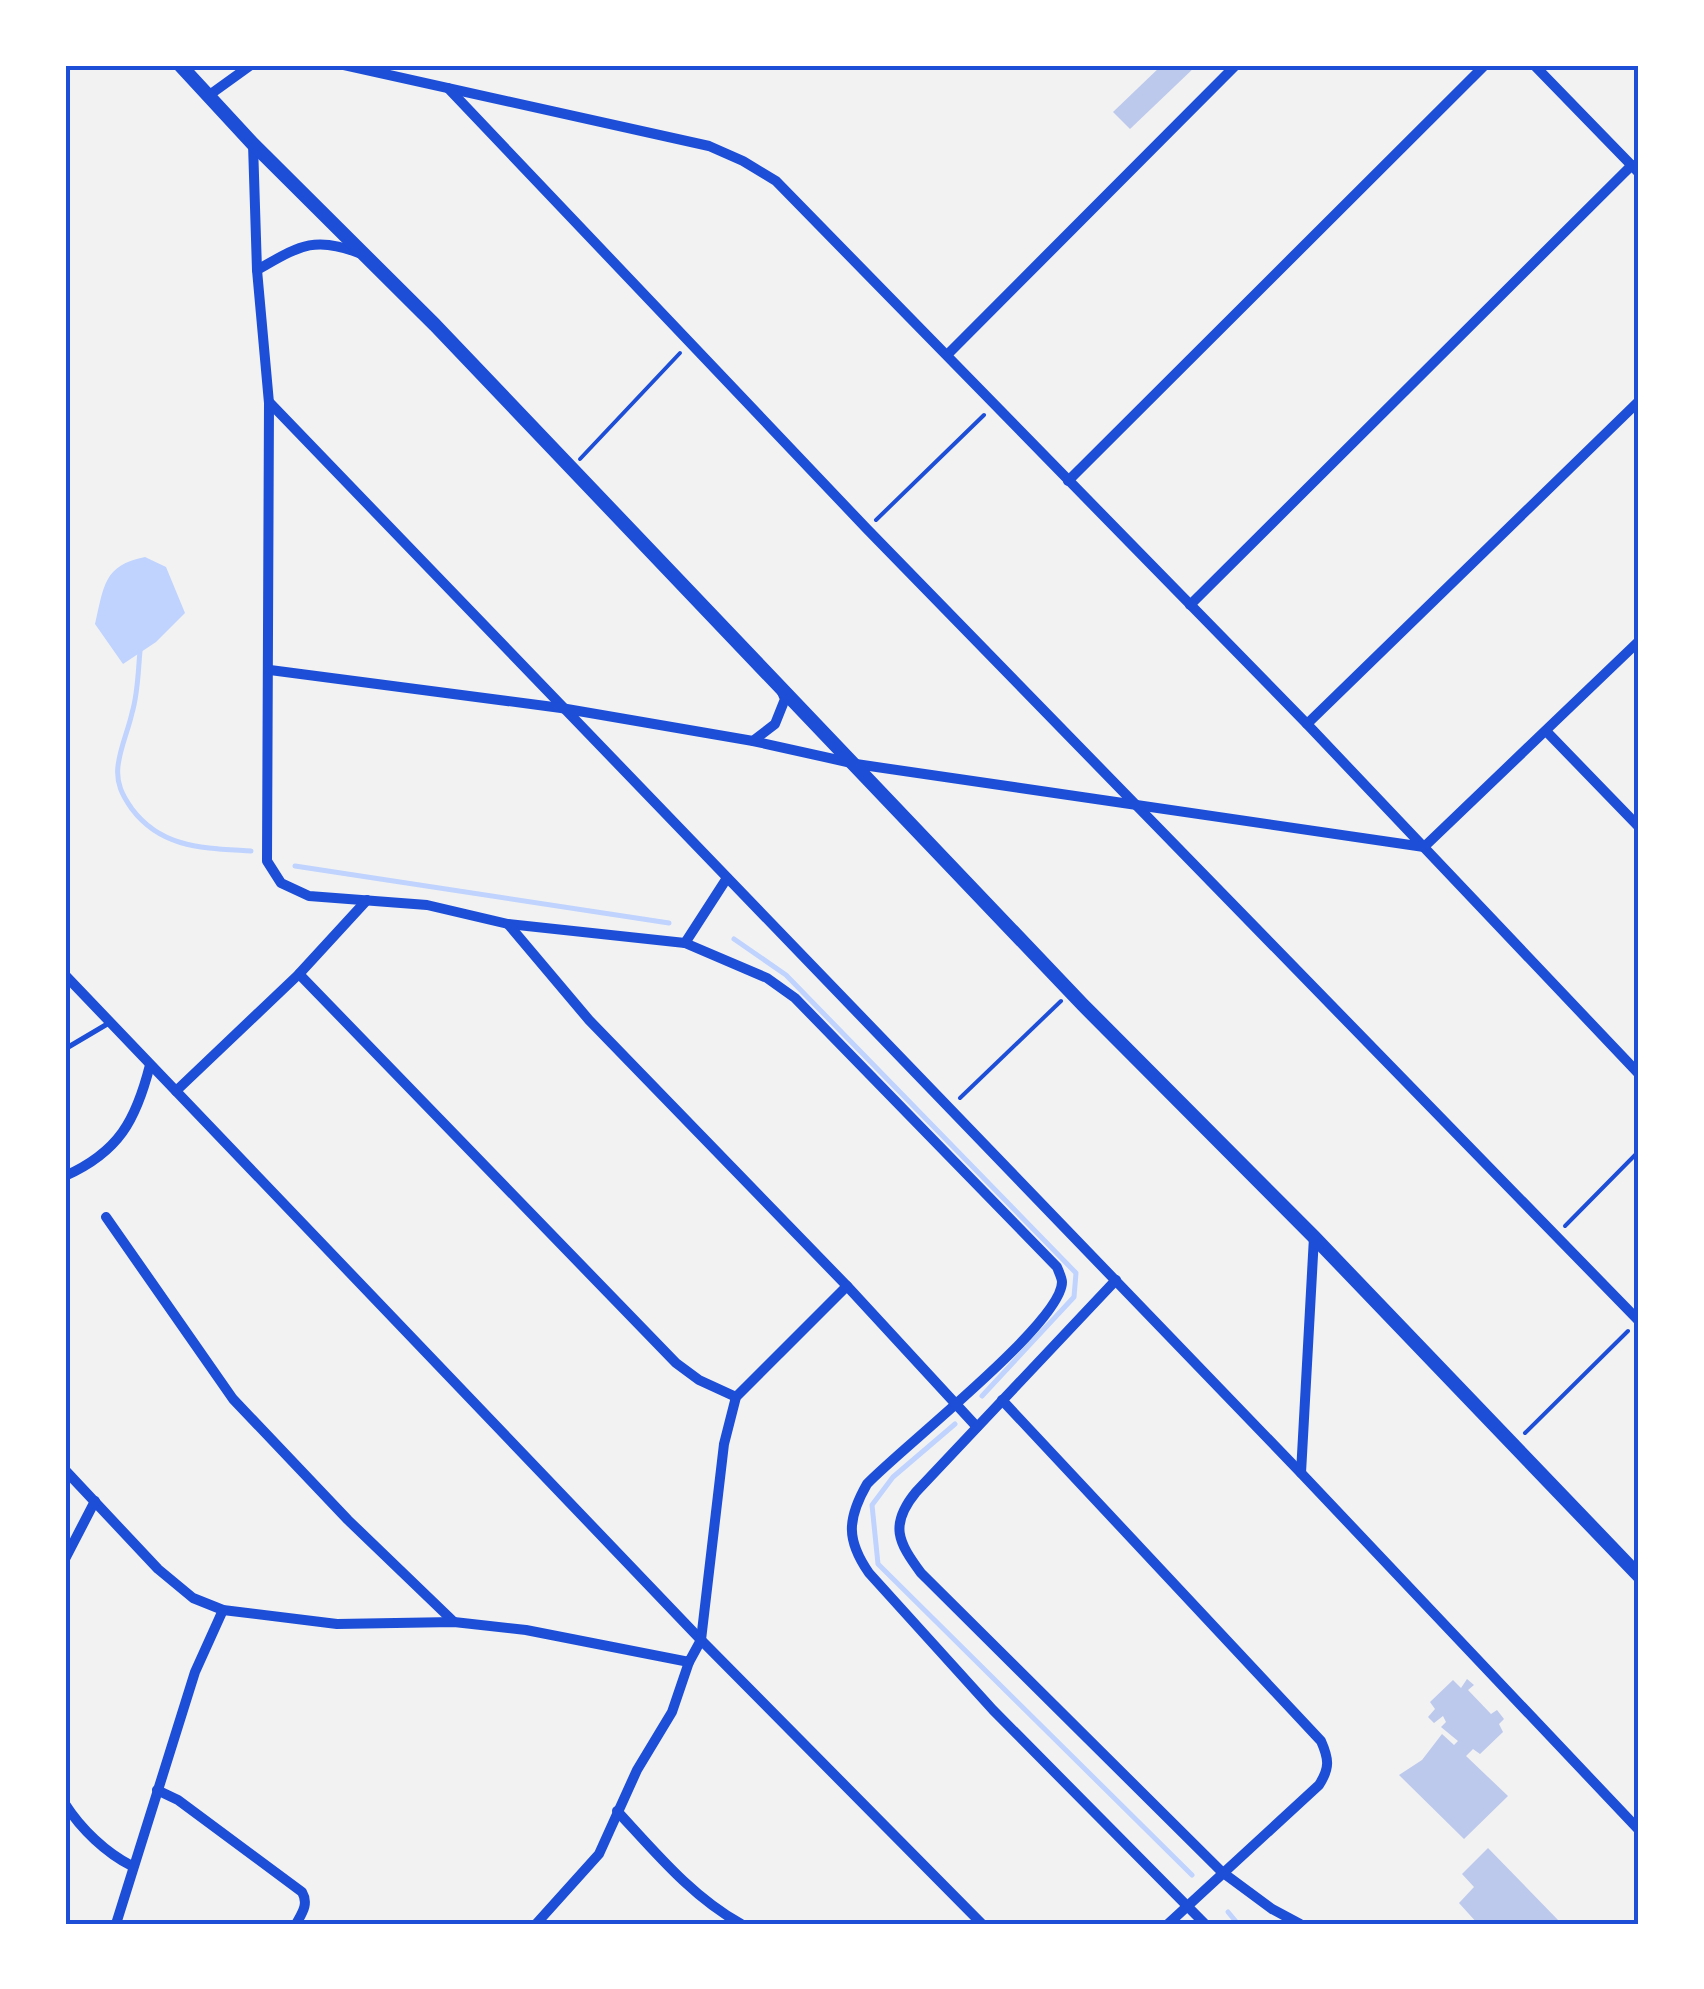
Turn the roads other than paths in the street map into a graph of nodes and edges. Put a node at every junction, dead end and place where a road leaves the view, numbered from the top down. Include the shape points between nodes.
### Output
1 (180, 65) edge
2 (251, 65) edge
3 (344, 65) edge
4 (1236, 65) edge
5 (1485, 65) edge
6 (1534, 65) edge
7 (448, 88) junction
8 (208, 96) junction
9 (252, 143) junction
10 (1636, 169) edge
11 (369, 257) junction
12 (257, 270) junction
13 (948, 354) junction
14 (1639, 400) edge
15 (269, 402) junction
16 (1068, 481) junction
17 (1190, 605) junction
18 (1639, 641) edge
19 (270, 670) junction
20 (779, 687) junction
21 (561, 708) junction
22 (1307, 724) junction
23 (1546, 730) junction
24 (754, 741) junction
25 (856, 764) junction
26 (1136, 806) junction
27 (1639, 827) edge
28 (1424, 846) junction
29 (727, 878) junction
30 (367, 900) junction
31 (508, 924) junction
32 (684, 943) junction
33 (299, 974) junction
34 (65, 975) edge
35 (108, 1023) junction
36 (65, 1049) edge
37 (150, 1065) junction
38 (1639, 1074) edge
39 (176, 1091) junction
40 (65, 1176) edge
41 (106, 1216) dead end
42 (1314, 1237) junction
43 (1116, 1280) junction
44 (847, 1286) junction
45 (1639, 1321) edge
46 (736, 1397) junction
47 (1002, 1400) junction
48 (954, 1404) junction
49 (977, 1427) junction
50 (65, 1470) edge
51 (1301, 1472) junction
52 (95, 1501) junction
53 (65, 1559) edge
54 (1639, 1576) edge
55 (223, 1610) junction
56 (454, 1622) junction
57 (701, 1640) junction
58 (690, 1662) junction
59 (157, 1790) junction
60 (65, 1804) edge
61 (617, 1811) junction
62 (1639, 1830) edge
63 (132, 1866) junction
64 (1222, 1872) junction
65 (709, 1904) junction
66 (1189, 1904) junction
67 (116, 1924) edge
68 (296, 1924) edge
69 (536, 1924) edge
70 (717, 1924) edge
71 (742, 1924) edge
72 (982, 1924) edge
73 (1168, 1924) edge
74 (1205, 1924) edge
75 (1300, 1924) edge

1 - 8 street
2 - 8 street
3 - 7 street
4 - 13 street
5 - 16 street
6 - 10 street
7 - 13 street via 709,146 743,162 776,182
7 - 26 street
8 - 9 street
9 - 11 street
9 - 12 street
10 - 17 street
11 - 12 street via 314,243
11 - 20 street
12 - 15 street
13 - 16 street
14 - 22 street
15 - 19 street
15 - 21 street
16 - 17 street
17 - 22 street
18 - 23 street
19 - 21 street
19 - 30 street via 267,861 294,892
20 - 24 street via 785,700 781,714
20 - 25 street
21 - 24 street
21 - 29 street
22 - 28 street
23 - 27 street
23 - 28 street
24 - 25 street
25 - 26 street
25 - 42 street
26 - 28 street
26 - 45 street
28 - 38 street
29 - 32 street
29 - 43 street
30 - 31 street via 427,905
30 - 33 street
31 - 32 street
31 - 44 street via 589,1020
32 - 48 street via 767,978 795,998 1057,1267 1062,1280 1054,1302
33 - 39 street
33 - 46 street via 676,1363
34 - 35 street
35 - 36 lane
35 - 37 street
37 - 39 street
37 - 40 street via 126,1133
39 - 57 street
41 - 56 street via 233,1399
42 - 51 street
42 - 54 street
43 - 47 street
43 - 51 street
44 - 46 street
44 - 48 street
46 - 57 street via 724,1444
47 - 49 street
47 - 64 street via 1321,1741 1329,1758 1318,1784
48 - 49 street
48 - 66 street via 867,1484 852,1517 856,1555 993,1710
49 - 64 street via 904,1507 898,1531 904,1550
50 - 52 street
51 - 62 street
52 - 53 street
52 - 55 street via 158,1569 193,1598
55 - 56 street via 337,1624
55 - 59 street
56 - 58 street
57 - 58 street
57 - 72 street
58 - 61 street via 672,1712
59 - 63 street
59 - 68 street via 302,1892 306,1899
60 - 63 street via 82,1827
61 - 65 street
61 - 69 street via 598,1854
63 - 67 street
64 - 66 street
64 - 75 street
65 - 70 street
65 - 71 street
66 - 73 street
66 - 74 street

